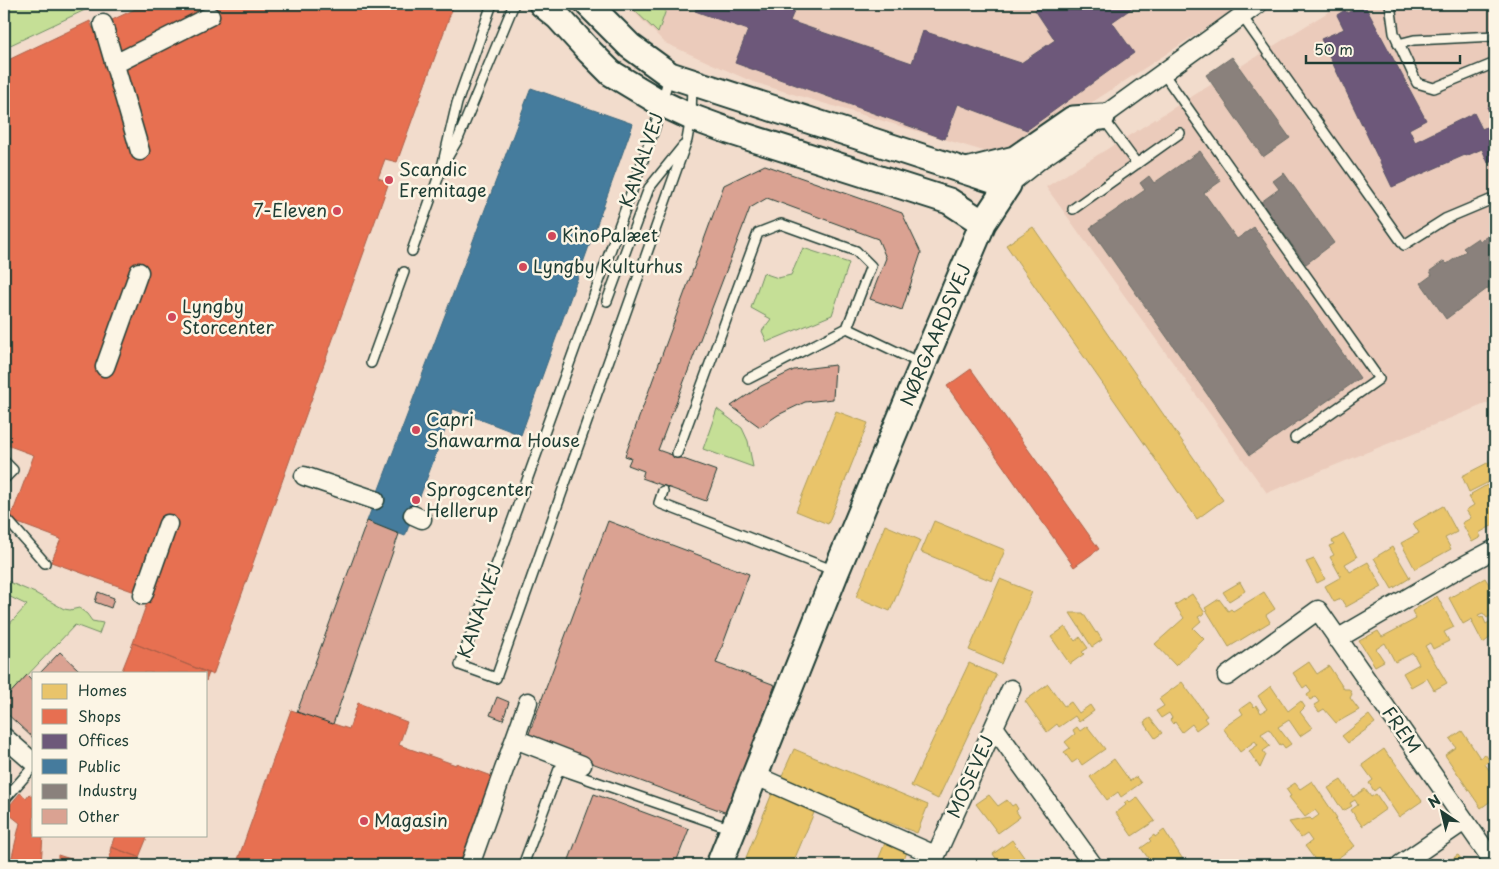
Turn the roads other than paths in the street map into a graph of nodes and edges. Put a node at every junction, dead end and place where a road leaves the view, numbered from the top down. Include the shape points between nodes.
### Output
1 (492, 4) edge
2 (514, 4) edge
3 (542, 4) edge
4 (588, 4) edge
5 (1390, 4) edge
6 (1250, 8) edge
7 (210, 16) dead end
8 (103, 24) dead end
9 (1495, 36) edge
10 (1398, 44) junction
11 (1495, 63) edge
12 (115, 64) junction
13 (1163, 73) junction
14 (681, 79) junction
15 (662, 103) junction
16 (1102, 117) junction
17 (689, 129) junction
18 (1180, 133) dead end
19 (140, 151) dead end
20 (1137, 164) junction
21 (442, 167) junction
22 (965, 171) junction
23 (1008, 185) junction
24 (935, 197) junction
25 (1495, 198) edge
26 (1073, 209) dead end
27 (983, 223) junction
28 (412, 251) dead end
29 (970, 253) junction
30 (139, 272) dead end
31 (404, 272) dead end
32 (607, 301) dead end
33 (847, 328) junction
34 (371, 363) dead end
35 (923, 365) junction
36 (106, 367) dead end
37 (748, 379) dead end
38 (1295, 438) dead end
39 (677, 453) dead end
40 (4, 460) edge
41 (304, 476) dead end
42 (4, 479) edge
43 (663, 490) dead end
44 (375, 500) dead end
45 (4, 516) edge
46 (168, 524) dead end
47 (1495, 549) edge
48 (45, 563) dead end
49 (836, 572) junction
50 (142, 595) dead end
51 (1337, 639) junction
52 (1226, 676) dead end
53 (1011, 689) dead end
54 (528, 702) dead end
55 (994, 726) junction
56 (4, 737) edge
57 (515, 739) junction
58 (32, 762) edge
59 (582, 765) dead end
60 (32, 766) edge
61 (754, 775) junction
62 (4, 800) edge
63 (1464, 821) junction
64 (732, 829) junction
65 (1493, 856) edge
66 (933, 860) edge
67 (470, 865) edge
68 (523, 865) edge
69 (719, 865) edge
70 (1093, 865) edge
71 (1400, 865) edge

1 - 21 lane via 457,103
2 - 21 lane via 458,140
3 - 15 street, KANALVEJ via 612,73
4 - 14 street via 630,46
5 - 10 lane
6 - 13 street, NØRGAARDSVEJ
6 - 25 lane via 1404,245 1445,219
7 - 12 street
8 - 12 street
9 - 10 lane via 1414,40
10 - 11 lane via 1417,83 1434,88
12 - 19 street
13 - 16 street, NØRGAARDSVEJ
13 - 38 lane via 1379,379
14 - 15 lane, KANALVEJ
14 - 17 lane, KANALVEJ
14 - 22 street
15 - 17 street, KANALVEJ
15 - 17 lane, KANALVEJ via 460,665 496,678
16 - 20 lane
16 - 22 street via 1073,118 1015,159
16 - 23 street, NØRGAARDSVEJ
17 - 24 street, KANALVEJ
17 - 32 lane via 649,188
18 - 20 lane
20 - 26 lane
21 - 28 lane
22 - 23 street
23 - 27 street, NØRGAARDSVEJ
24 - 27 street, KANALVEJ via 949,201
24 - 29 street via 956,218
27 - 29 street, NØRGAARDSVEJ
29 - 35 street, NØRGAARDSVEJ
30 - 36 street
31 - 34 lane
33 - 35 lane
33 - 37 lane
33 - 39 lane via 871,266 856,251 781,224 758,233
35 - 49 street, NØRGAARDSVEJ
40 - 42 lane via 13,470
41 - 44 street
43 - 49 lane via 659,503
45 - 48 lane
46 - 50 street
47 - 51 street
49 - 61 street, NØRGAARDSVEJ
51 - 52 street, FREM via 1318,610
51 - 63 street, FREM
53 - 55 street, MOSEVEJ
54 - 57 street
55 - 66 street, MOSEVEJ
55 - 70 street
56 - 58 street
57 - 59 street
57 - 67 street
60 - 62 lane
61 - 64 street, NØRGAARDSVEJ
61 - 66 street
63 - 65 street, FREM
63 - 71 street
64 - 68 lane via 558,769
64 - 69 street, NØRGAARDSVEJ

